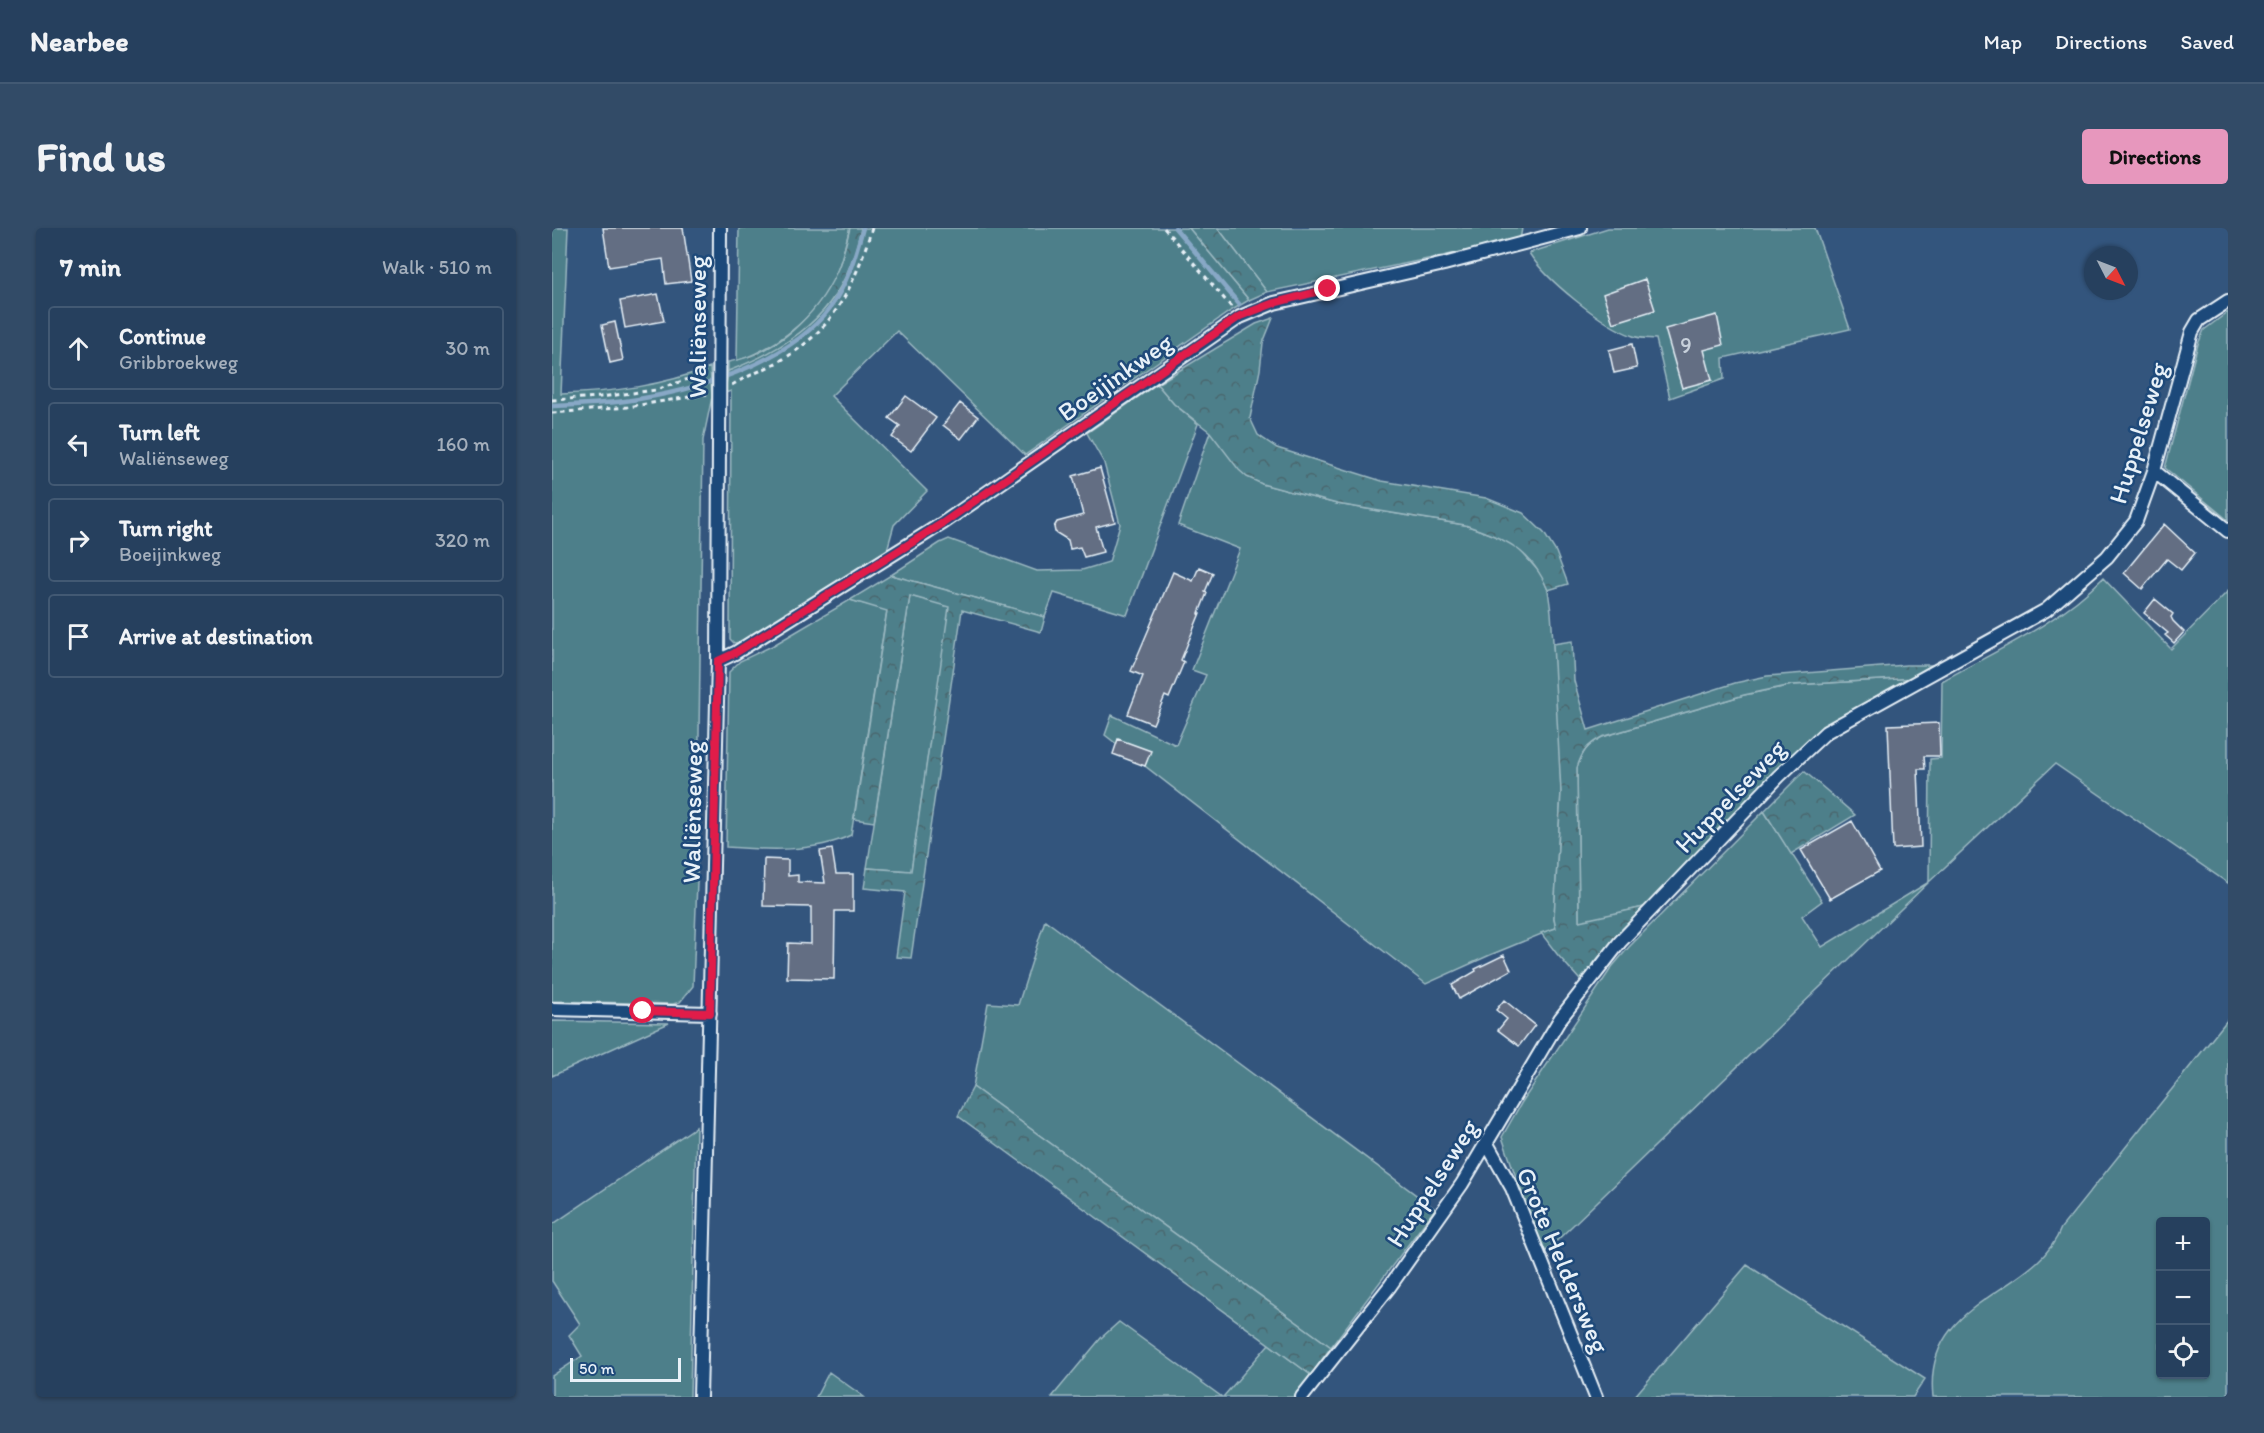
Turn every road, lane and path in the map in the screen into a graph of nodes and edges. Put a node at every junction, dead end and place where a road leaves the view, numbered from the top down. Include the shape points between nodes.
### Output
1 (720, 228) edge
2 (872, 228) edge
3 (1164, 228) edge
4 (1580, 228) edge
5 (2228, 302) edge
6 (1240, 316) junction
7 (715, 361) junction
8 (720, 392) junction
9 (552, 400) edge
10 (552, 413) edge
11 (2154, 471) junction
12 (2228, 531) edge
13 (718, 661) junction
14 (552, 1009) edge
15 (710, 1013) junction
16 (1486, 1142) junction
17 (700, 1397) edge
18 (1302, 1397) edge
19 (1596, 1397) edge

1 - 7 street, Waliënseweg
2 - 8 path via 845,298 821,329 794,352
3 - 6 path
4 - 6 street, Boeijinkweg via 1274,303
5 - 11 street, Huppelseweg via 2199,320 2192,332
6 - 13 street, Boeijinkweg via 943,523
7 - 8 street, Waliënseweg
7 - 9 path via 700,375 656,390
8 - 10 path via 628,407
8 - 13 street, Waliënseweg
11 - 12 street
11 - 16 street, Huppelseweg via 2136,521 2107,557 2046,610 1826,732 1779,776 1620,942 1560,1019
13 - 15 street, Waliënseweg
14 - 15 street
15 - 17 street, Waliënseweg
16 - 18 street, Huppelseweg via 1462,1184 1390,1286
16 - 19 street, Grote Heldersweg via 1512,1188

